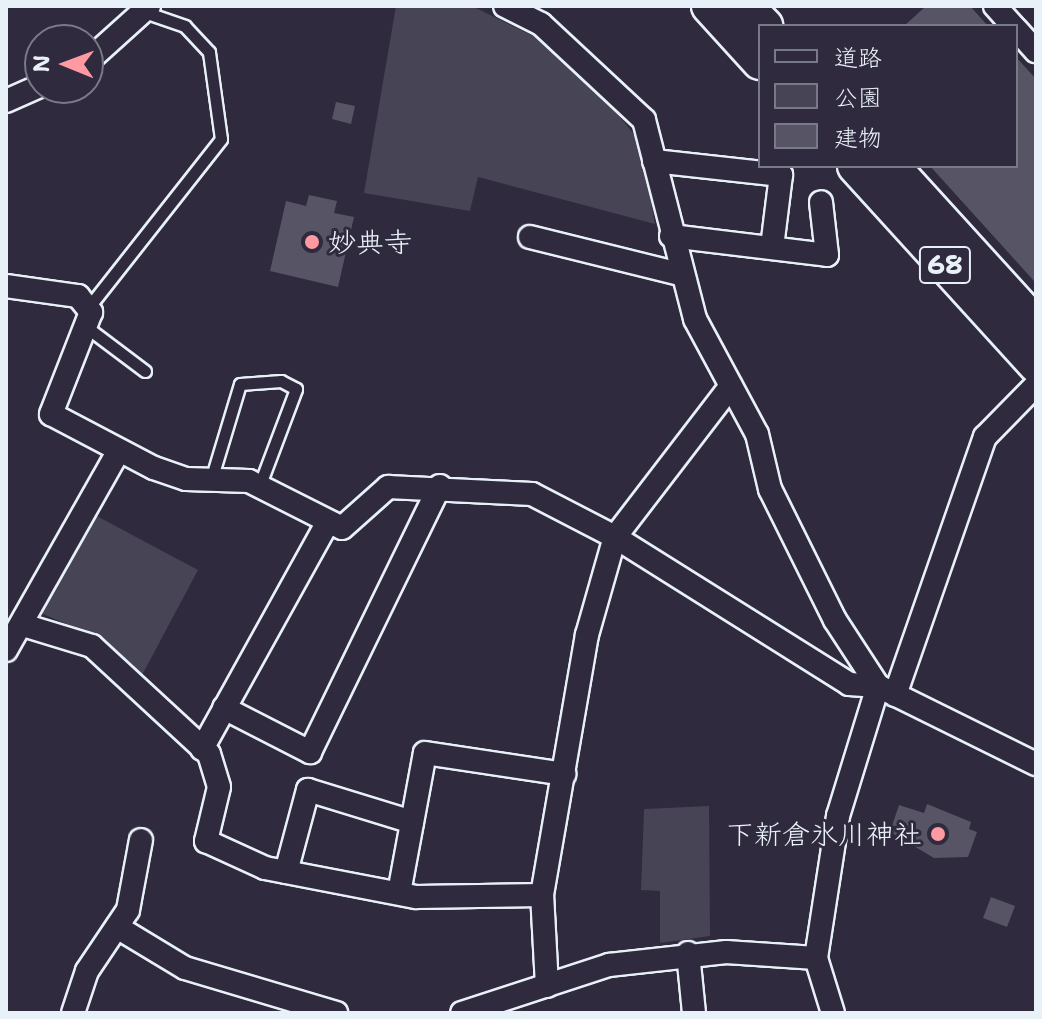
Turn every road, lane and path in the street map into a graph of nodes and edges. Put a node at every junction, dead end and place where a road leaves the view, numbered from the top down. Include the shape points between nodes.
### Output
1 (505, 6) edge
2 (709, 6) edge
3 (746, 6) edge
4 (995, 6) edge
5 (146, 9) edge
6 (763, 24) edge
7 (1011, 24) edge
8 (1018, 32) edge
9 (104, 47) edge
10 (1036, 51) edge
11 (758, 60) edge
12 (654, 161) junction
13 (857, 168) edge
14 (894, 168) edge
15 (821, 202) dead end
16 (671, 236) junction
17 (530, 237) dead end
18 (772, 247) junction
19 (679, 274) junction
20 (6, 286) edge
21 (1033, 315) edge
22 (86, 317) junction
23 (1036, 365) edge
24 (145, 371) dead end
25 (1036, 385) edge
26 (731, 386) junction
27 (118, 452) junction
28 (211, 480) junction
29 (440, 486) junction
30 (259, 487) junction
31 (326, 525) junction
32 (615, 537) junction
33 (23, 625) junction
34 (6, 650) edge
35 (887, 690) junction
36 (224, 708) junction
37 (202, 749) junction
38 (1036, 764) edge
39 (564, 774) junction
40 (412, 822) junction
41 (141, 840) dead end
42 (286, 872) junction
43 (399, 893) junction
44 (542, 895) junction
45 (117, 927) junction
46 (688, 953) junction
47 (816, 958) junction
48 (547, 986) junction
49 (73, 1013) edge
50 (336, 1013) edge
51 (462, 1013) edge
52 (694, 1013) edge
53 (833, 1013) edge

1 - 12 street via 541,24 644,120
2 - 11 main road
3 - 6 main road
4 - 7 street
5 - 9 street
5 - 22 lane via 185,26 209,52 221,139
8 - 10 street
12 - 16 street
12 - 18 street via 781,175
13 - 23 main road, 68
14 - 21 main road, 68
15 - 18 street via 827,255
16 - 18 street
16 - 19 street
17 - 19 street
19 - 26 street
20 - 22 street via 78,296
22 - 24 lane
22 - 27 street via 51,414
25 - 35 street via 985,437
26 - 32 street
26 - 35 street via 757,434 777,502
27 - 28 street via 186,479
27 - 33 street
28 - 30 street
28 - 30 lane via 240,384 281,381 296,389
29 - 31 street via 388,487 354,524
29 - 32 street via 532,494
29 - 36 street via 310,752
30 - 31 street
31 - 36 street
32 - 35 street via 849,684
32 - 39 street via 587,635
33 - 34 street
33 - 37 street via 92,646
35 - 38 street
35 - 47 street via 838,816
36 - 37 street
37 - 42 street via 219,787 206,841
39 - 40 street via 425,753
39 - 44 street
40 - 42 street via 308,790
40 - 43 street
41 - 45 street via 128,910
42 - 43 street
43 - 44 street
44 - 48 street
45 - 49 street via 87,971
45 - 50 street via 185,968
46 - 47 street
46 - 48 street via 609,965
46 - 52 street
47 - 53 street
48 - 51 street

